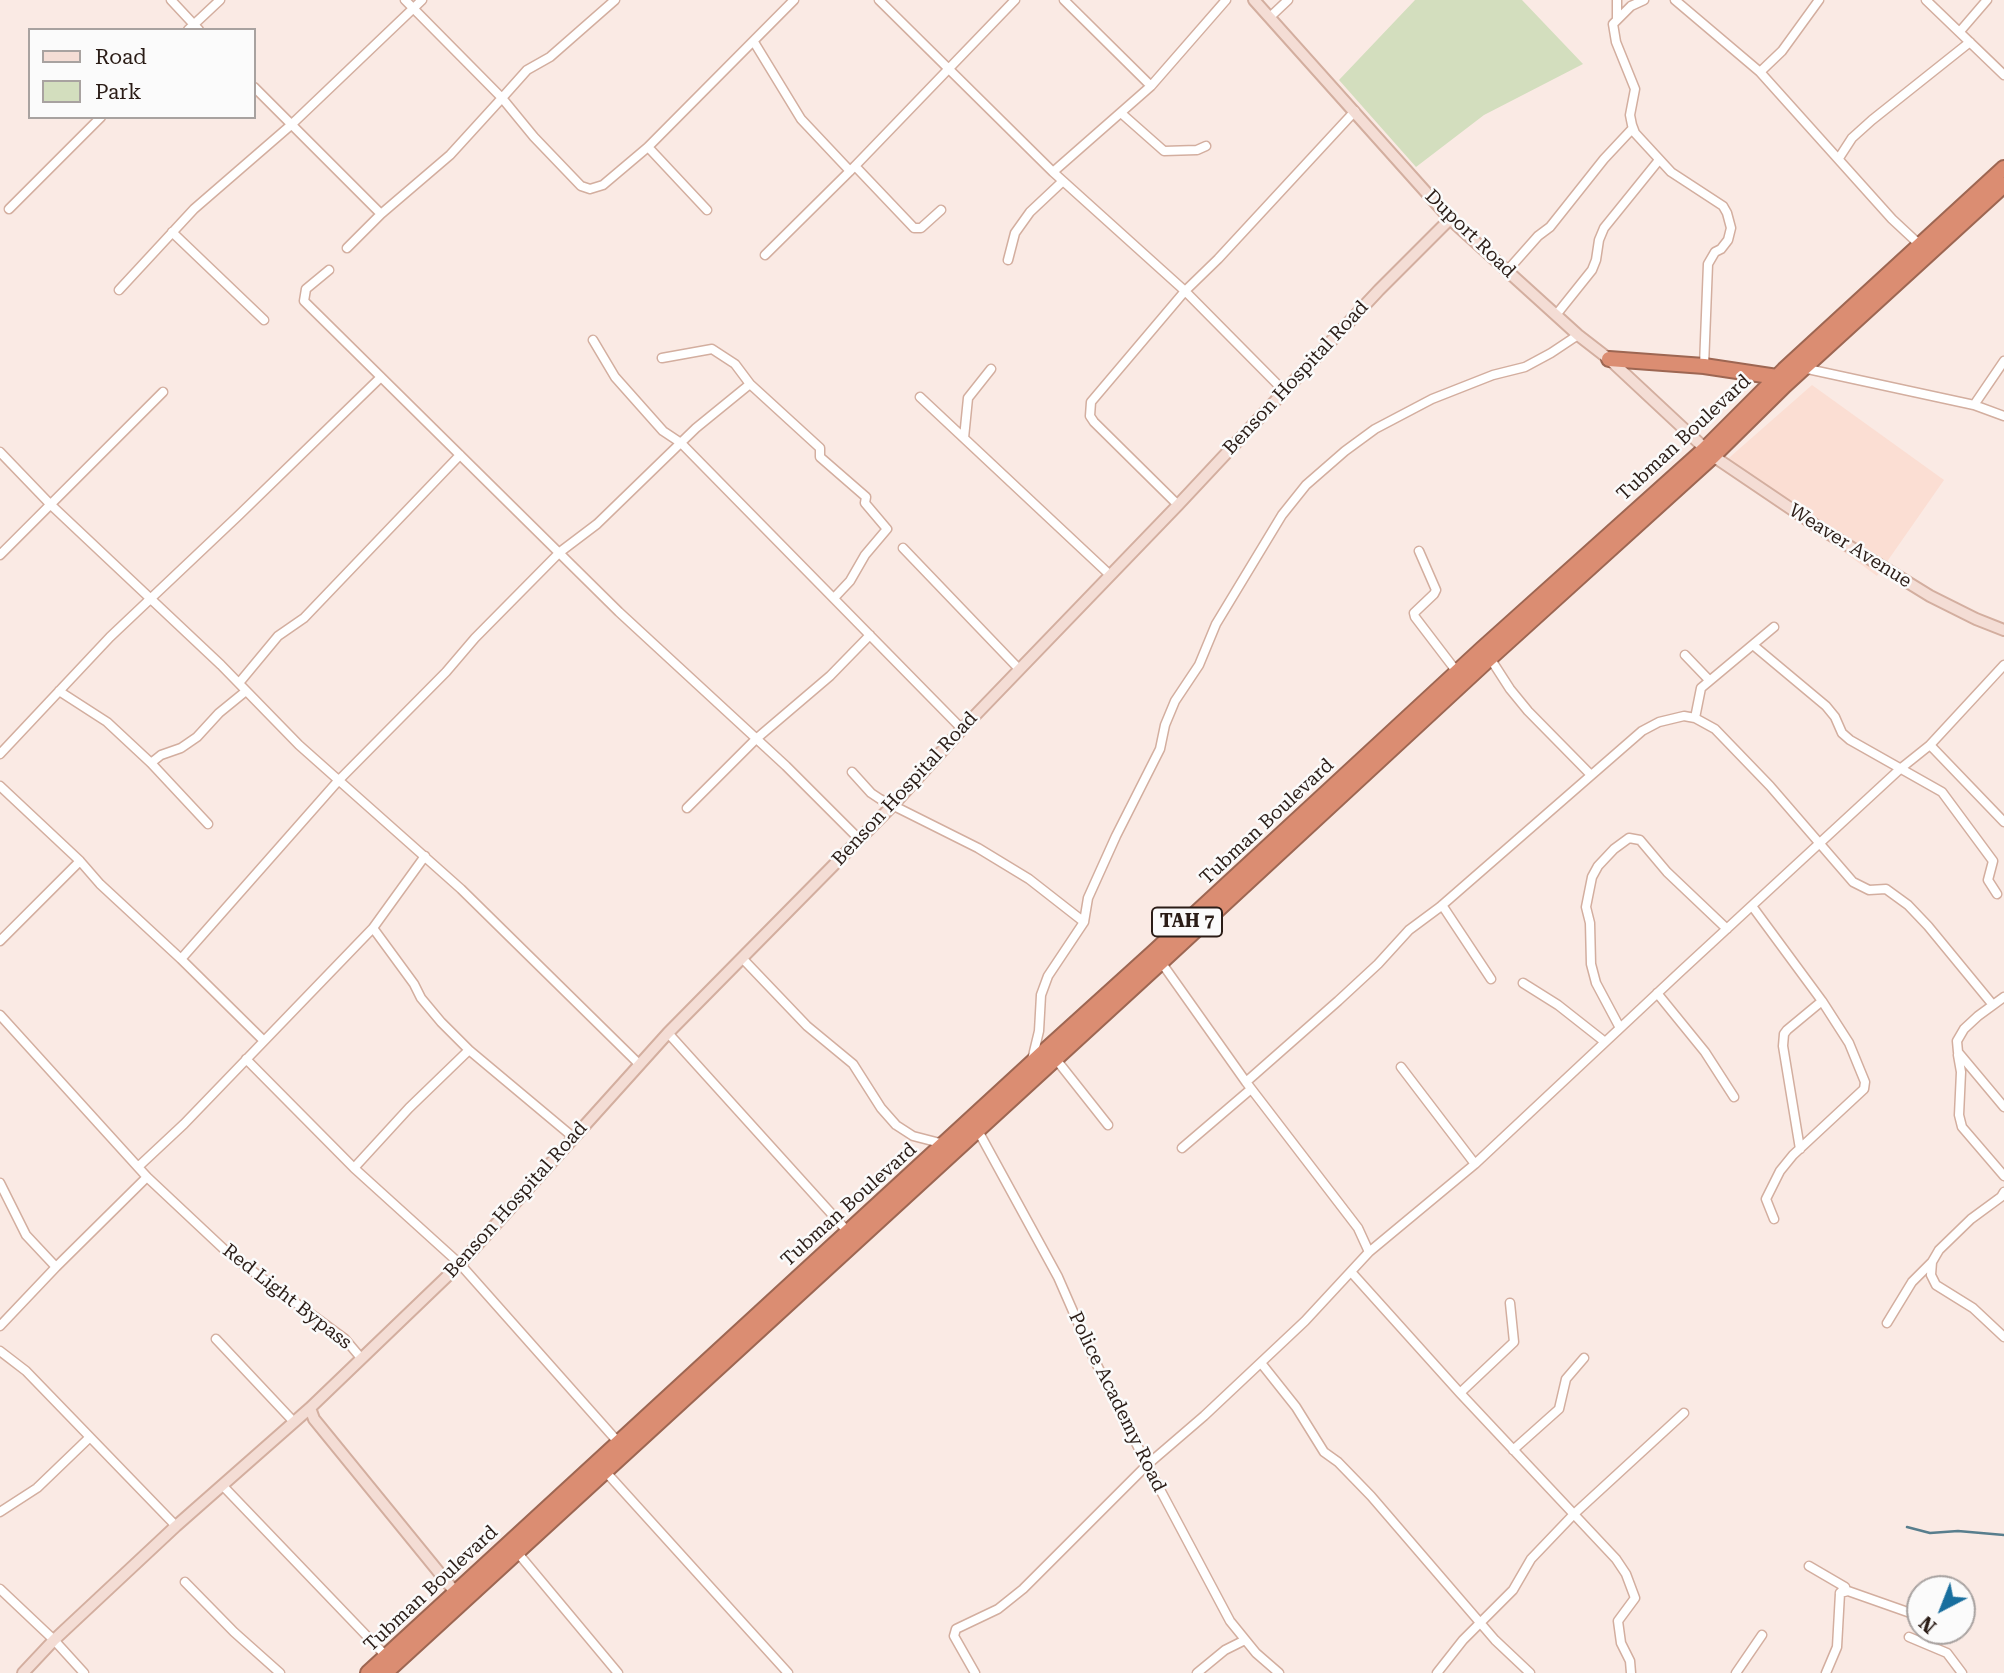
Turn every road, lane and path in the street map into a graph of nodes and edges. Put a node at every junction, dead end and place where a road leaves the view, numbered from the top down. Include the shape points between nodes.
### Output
1 (172, 0) edge
2 (220, 0) edge
3 (405, 0) edge
4 (422, 0) edge
5 (615, 0) edge
6 (794, 0) edge
7 (879, 0) edge
8 (1015, 0) edge
9 (1064, 0) edge
10 (1226, 0) edge
11 (1254, 0) edge
12 (1288, 0) edge
13 (1616, 0) edge
14 (1644, 0) edge
15 (1675, 0) edge
16 (1819, 0) edge
17 (1926, 0) edge
18 (1987, 0) edge
19 (414, 9) junction
20 (1270, 17) junction
21 (1617, 19) junction
22 (194, 28) edge
23 (1962, 29) dead end
24 (754, 41) junction
25 (1970, 42) junction
26 (948, 69) junction
27 (1760, 72) junction
28 (2004, 75) edge
29 (1151, 86) junction
30 (256, 89) edge
31 (502, 98) junction
32 (1355, 111) junction
33 (1121, 113) junction
34 (99, 119) edge
35 (292, 125) junction
36 (1633, 128) junction
37 (1206, 145) dead end
38 (648, 147) junction
39 (1839, 159) junction
40 (1658, 160) junction
41 (2004, 168) edge
42 (852, 169) junction
43 (1053, 172) junction
44 (1063, 181) junction
45 (2004, 185) edge
46 (9, 209) dead end
47 (707, 210) dead end
48 (941, 210) dead end
49 (381, 214) junction
50 (1450, 219) junction
51 (172, 232) junction
52 (1921, 246) junction
53 (347, 248) dead end
54 (765, 255) dead end
55 (1008, 260) dead end
56 (329, 271) dead end
57 (1507, 271) junction
58 (119, 290) dead end
59 (1185, 291) junction
60 (1556, 315) junction
61 (264, 320) dead end
62 (1578, 335) junction
63 (593, 340) dead end
64 (662, 358) dead end
65 (1609, 359) junction
66 (2004, 361) edge
67 (1704, 366) junction
68 (1803, 368) junction
69 (991, 369) dead end
70 (381, 377) junction
71 (1777, 377) junction
72 (750, 384) junction
73 (1283, 390) junction
74 (163, 392) dead end
75 (920, 397) dead end
76 (1974, 405) junction
77 (2004, 416) edge
78 (964, 438) junction
79 (681, 443) junction
80 (0, 452) edge
81 (1709, 452) junction
82 (460, 455) junction
83 (50, 504) junction
84 (1178, 505) junction
85 (903, 548) dead end
86 (1419, 551) dead end
87 (560, 552) junction
88 (0, 555) edge
89 (1110, 575) junction
90 (834, 598) junction
91 (150, 599) junction
92 (1773, 627) dead end
93 (2004, 630) edge
94 (870, 635) junction
95 (1753, 645) junction
96 (1685, 655) dead end
97 (1490, 658) junction
98 (2004, 665) edge
99 (1019, 669) junction
100 (1457, 672) junction
101 (1709, 680) junction
102 (239, 684) junction
103 (59, 691) junction
104 (246, 691) junction
105 (1695, 718) junction
106 (962, 729) junction
107 (756, 739) junction
108 (1930, 745) junction
109 (0, 754) edge
110 (151, 763) junction
111 (1900, 769) junction
112 (852, 772) dead end
113 (1591, 775) junction
114 (338, 781) junction
115 (0, 786) edge
116 (893, 805) junction
117 (687, 808) dead end
118 (2004, 822) edge
119 (208, 824) dead end
120 (859, 839) junction
121 (1819, 844) junction
122 (425, 856) junction
123 (80, 861) junction
124 (1997, 894) dead end
125 (1442, 905) junction
126 (1752, 906) junction
127 (1084, 922) junction
128 (373, 928) junction
129 (1727, 929) junction
130 (0, 941) edge
131 (742, 958) junction
132 (181, 959) junction
133 (1161, 962) junction
134 (1491, 979) dead end
135 (1523, 983) dead end
136 (1657, 993) junction
137 (2004, 997) edge
138 (1822, 1001) junction
139 (1993, 1005) junction
140 (0, 1016) edge
141 (1620, 1028) junction
142 (668, 1032) junction
143 (263, 1040) junction
144 (1605, 1042) junction
145 (469, 1050) junction
146 (1958, 1052) junction
147 (1055, 1058) junction
148 (246, 1059) junction
149 (1032, 1063) junction
150 (639, 1064) junction
151 (1401, 1067) dead end
152 (1249, 1085) junction
153 (1734, 1097) dead end
154 (2004, 1107) edge
155 (974, 1124) junction
156 (1108, 1125) dead end
157 (573, 1137) junction
158 (944, 1144) junction
159 (1182, 1148) dead end
160 (1800, 1149) junction
161 (1475, 1164) junction
162 (138, 1167) junction
163 (355, 1168) junction
164 (2004, 1176) edge
165 (147, 1177) junction
166 (0, 1183) edge
167 (2004, 1192) edge
168 (1774, 1219) dead end
169 (848, 1232) junction
170 (1369, 1252) junction
171 (1932, 1262) junction
172 (460, 1264) junction
173 (56, 1266) junction
174 (1352, 1273) junction
175 (1510, 1303) dead end
176 (1887, 1323) dead end
177 (0, 1326) edge
178 (2004, 1337) edge
179 (216, 1339) dead end
180 (0, 1351) edge
181 (361, 1358) junction
182 (1584, 1358) dead end
183 (1261, 1363) junction
184 (1460, 1393) junction
185 (310, 1408) junction
186 (1684, 1413) dead end
187 (294, 1422) junction
188 (89, 1438) junction
189 (618, 1442) junction
190 (1513, 1451) junction
191 (1147, 1465) junction
192 (605, 1471) junction
193 (223, 1486) junction
194 (0, 1512) edge
195 (1574, 1514) junction
196 (176, 1526) junction
197 (517, 1552) junction
198 (1809, 1566) dead end
199 (185, 1582) dead end
200 (0, 1589) edge
201 (455, 1592) junction
202 (1840, 1593) junction
203 (1906, 1611) edge
204 (1480, 1622) junction
205 (1762, 1635) dead end
206 (54, 1640) junction
207 (1245, 1640) junction
208 (1928, 1645) edge
209 (386, 1656) junction
210 (23, 1673) edge
211 (84, 1673) edge
212 (280, 1673) edge
213 (368, 1673) edge
214 (385, 1673) edge
215 (618, 1673) edge
216 (788, 1673) edge
217 (975, 1673) edge
218 (1197, 1673) edge
219 (1279, 1673) edge
220 (1437, 1673) edge
221 (1530, 1673) edge
222 (1631, 1673) edge
223 (1736, 1673) edge
224 (1826, 1673) edge
225 (1962, 1673) edge

1 - 22 street
2 - 22 street
3 - 19 street
4 - 19 street
5 - 31 street via 550,57 527,69
6 - 24 street
7 - 26 street
8 - 26 street
9 - 29 street
10 - 29 street
11 - 20 street, Duport Road
12 - 20 street
13 - 21 street
14 - 21 street
15 - 27 street
16 - 27 street via 1782,51
17 - 25 street
18 - 23 street
19 - 31 street
19 - 35 street
20 - 32 street, Duport Road
21 - 36 street via 1613,24 1616,42 1635,89 1630,115
24 - 38 street
24 - 42 street via 801,119
25 - 28 street
25 - 39 street via 1872,120 1852,138
26 - 42 street
26 - 43 street
27 - 39 street
29 - 33 street
30 - 35 street
31 - 38 street via 581,186 603,186
31 - 49 street via 450,155
32 - 50 street, Duport Road
32 - 59 street
33 - 37 street via 1164,151 1197,150
33 - 43 street
34 - 46 street
35 - 49 street
35 - 51 street
36 - 40 street
36 - 57 street
38 - 47 street
39 - 52 street
40 - 60 street via 1604,228 1592,270
40 - 67 street via 1723,206 1731,228 1728,240 1708,264
41 - 52 highway, Tubman Boulevard / TAH 7
42 - 48 street via 914,228 921,228
42 - 54 street
43 - 44 street
44 - 55 street via 1015,233
44 - 59 street
45 - 68 highway, Tubman Boulevard / TAH 7
49 - 53 street
50 - 57 street, Duport Road
50 - 73 street, Benson Hospital Road
51 - 58 street
51 - 61 street
52 - 71 highway, Tubman Boulevard / TAH 7
56 - 70 street via 306,289 304,301
57 - 60 street, Duport Road
59 - 73 street
59 - 84 street via 1098,392 1090,409 1094,422
60 - 62 street, Duport Road
62 - 65 street, Duport Road
62 - 127 street via 1525,367 1432,399 1374,429 1306,485 1248,570 1175,701 1160,749 1088,898
63 - 79 street via 634,400
64 - 72 street via 712,349 735,364
65 - 67 highway
65 - 81 street, Duport Road
66 - 76 street
67 - 71 highway
68 - 76 street
68 - 81 highway, Tubman Boulevard / TAH 7
69 - 78 street via 968,398
70 - 82 street
70 - 91 street
71 - 81 highway, Tubman Boulevard / TAH 7
72 - 79 street
72 - 90 street via 820,448 820,457 866,497 865,503 887,529
73 - 84 street, Benson Hospital Road
74 - 83 street
75 - 78 street
76 - 77 street
78 - 89 street
79 - 87 street via 597,524
79 - 90 street
80 - 83 street
81 - 93 street, Weaver Avenue via 1930,596
81 - 97 highway, Tubman Boulevard / TAH 7
81 - 100 highway, Tubman Boulevard / TAH 7
82 - 87 street
82 - 102 street via 304,618 278,636
83 - 88 street
83 - 91 street
84 - 89 street, Benson Hospital Road
85 - 99 street
86 - 100 street via 1436,590 1415,617
87 - 107 street
87 - 114 street
89 - 99 street, Benson Hospital Road
90 - 94 street
91 - 102 street
91 - 103 street
92 - 95 street
94 - 106 street
94 - 107 street
95 - 101 street
95 - 111 street via 1826,706 1842,733
96 - 101 street
97 - 113 street via 1528,711
97 - 133 highway, Tubman Boulevard / TAH 7
98 - 108 street
99 - 106 street, Benson Hospital Road
100 - 149 highway, Tubman Boulevard / TAH 7
101 - 105 street via 1699,692
102 - 104 street
103 - 109 street
103 - 110 street via 107,722
104 - 110 street via 197,737
104 - 114 street
105 - 113 street via 1659,722
105 - 121 street via 1715,729
106 - 116 street, Benson Hospital Road
107 - 117 street
107 - 120 street
108 - 111 street
108 - 118 street
110 - 119 street
111 - 121 street
111 - 124 street via 1942,792 1955,807 1993,861 1988,880
112 - 116 street via 871,793
113 - 125 street
114 - 122 street
114 - 132 street
115 - 123 street
116 - 120 street, Benson Hospital Road
116 - 127 street via 1029,879
120 - 131 street, Benson Hospital Road
121 - 126 street
121 - 139 street via 1853,882 1869,890 1886,888 1908,905
122 - 128 street
122 - 150 street
123 - 130 street
123 - 132 street
125 - 134 street
125 - 152 street via 1409,930
126 - 129 street
126 - 138 street
127 - 149 street via 1048,976
128 - 143 street
128 - 145 street via 421,998
129 - 136 street
129 - 141 street via 1667,873 1640,840 1629,838 1614,849 1592,877 1586,907 1596,983
131 - 142 street, Benson Hospital Road
131 - 158 street via 807,1026 853,1064 896,1125 913,1136
132 - 143 street
133 - 147 highway, Tubman Boulevard / TAH 7
133 - 152 street
135 - 144 street
136 - 141 street
136 - 153 street
137 - 139 street
138 - 160 street via 1784,1034
138 - 160 street via 1849,1043 1864,1089
139 - 146 street via 1964,1029 1957,1041
140 - 162 street, Red Light Bypass
141 - 144 street
142 - 150 street, Benson Hospital Road
142 - 169 street
143 - 148 street
144 - 161 street
145 - 157 street
145 - 163 street
146 - 154 street
146 - 164 street via 1962,1127
147 - 155 highway, Tubman Boulevard / TAH 7
147 - 156 street
148 - 162 street
148 - 163 street
149 - 155 highway, Tubman Boulevard / TAH 7
150 - 157 street, Benson Hospital Road
151 - 161 street
152 - 159 street
152 - 170 street via 1358,1228
155 - 158 highway, Tubman Boulevard / TAH 7
155 - 191 street, Police Academy Road via 1058,1277
155 - 192 highway, Tubman Boulevard / TAH 7
157 - 172 street, Benson Hospital Road
158 - 169 highway, Tubman Boulevard / TAH 7
160 - 168 street via 1766,1199
161 - 170 street
162 - 165 street, Red Light Bypass
163 - 172 street
165 - 173 street
165 - 181 street, Red Light Bypass via 228,1253 345,1339
166 - 173 street via 26,1235
167 - 171 street via 1955,1233
169 - 189 highway, Tubman Boulevard / TAH 7
170 - 174 street
171 - 176 street via 1912,1282
171 - 178 street via 1936,1286 1973,1308
172 - 181 street, Benson Hospital Road
172 - 189 street
173 - 177 street
174 - 183 street
174 - 184 street
175 - 184 street via 1514,1342
179 - 187 street
180 - 188 street via 26,1371
181 - 185 street, Red Light Bypass
182 - 190 street via 1566,1379 1559,1409
183 - 191 street
183 - 204 street via 1324,1452 1371,1496
184 - 190 street
185 - 187 street, Red Light Bypass
185 - 201 street via 314,1419
186 - 195 street
187 - 193 street, Red Light Bypass
188 - 194 street via 37,1488
188 - 196 street
189 - 201 highway, Tubman Boulevard / TAH 7
190 - 195 street
191 - 207 street, Police Academy Road via 1230,1621
191 - 217 street via 1023,1589 998,1609 956,1629 954,1636
192 - 197 highway, Tubman Boulevard / TAH 7
192 - 216 street
193 - 196 street, Red Light Bypass
193 - 209 street
195 - 204 street via 1531,1559 1513,1590
195 - 222 street via 1616,1559 1635,1598 1618,1621
196 - 206 street, Red Light Bypass
197 - 214 highway, Tubman Boulevard / TAH 7
197 - 215 street
198 - 202 street via 1845,1587
199 - 212 street
200 - 206 street
201 - 209 highway, Tubman Boulevard / TAH 7
202 - 203 street via 1848,1591
202 - 224 street via 1837,1647
204 - 220 street
204 - 221 street
205 - 223 street
206 - 210 street, Red Light Bypass
206 - 211 street
207 - 218 street
207 - 219 street, Police Academy Road
208 - 225 street via 1947,1653
209 - 213 highway, Tubman Boulevard / TAH 7

